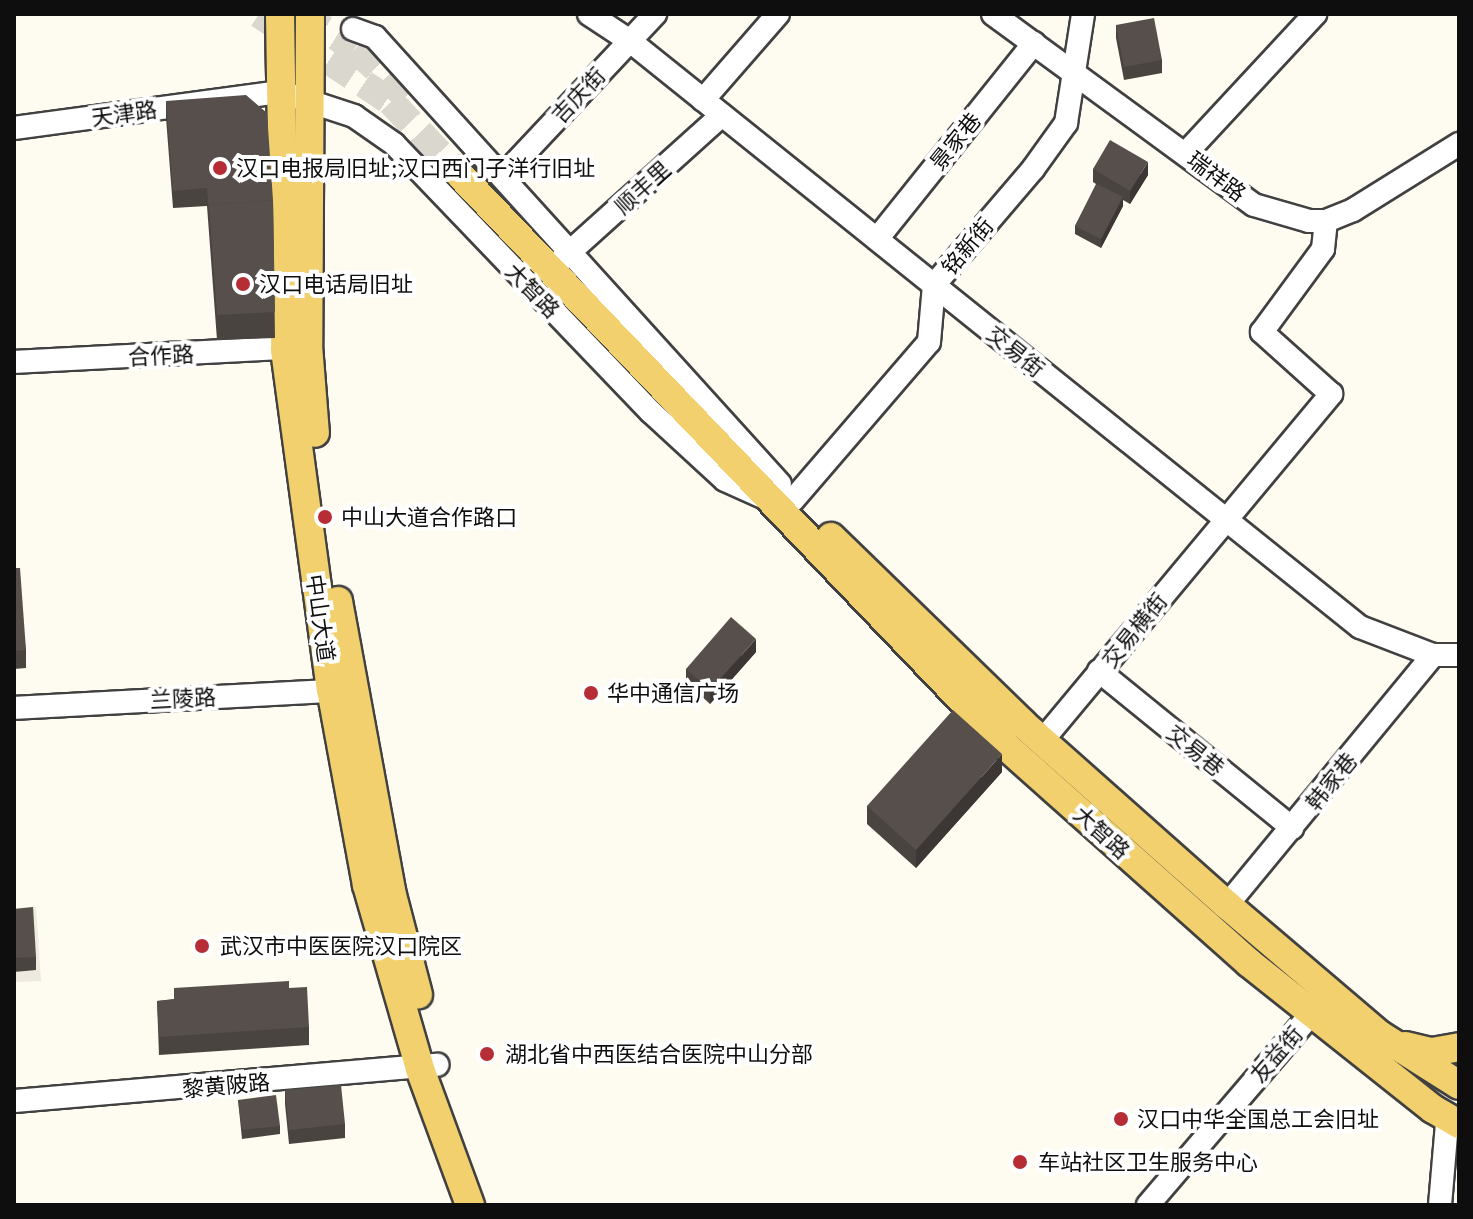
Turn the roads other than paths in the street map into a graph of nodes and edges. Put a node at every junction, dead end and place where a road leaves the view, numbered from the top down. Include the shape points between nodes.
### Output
1 (280, 14) edge
2 (310, 14) edge
3 (589, 14) edge
4 (655, 14) edge
5 (778, 14) edge
6 (993, 14) edge
7 (1083, 14) edge
8 (1315, 14) edge
9 (353, 29) dead end
10 (630, 41) junction
11 (1034, 43) junction
12 (1074, 72) junction
13 (281, 92) junction
14 (703, 100) junction
15 (309, 102) junction
16 (722, 115) junction
17 (14, 128) edge
18 (1459, 144) edge
19 (1186, 153) junction
20 (480, 173) junction
21 (1326, 221) junction
22 (877, 239) junction
23 (566, 256) junction
24 (934, 285) junction
25 (297, 347) junction
26 (14, 362) edge
27 (783, 496) junction
28 (1225, 519) junction
29 (1433, 655) junction
30 (1459, 655) edge
31 (1099, 671) junction
32 (341, 690) junction
33 (14, 708) edge
34 (1042, 741) junction
35 (1292, 828) junction
36 (1227, 905) junction
37 (1312, 1013) junction
38 (1380, 1035) junction
39 (1459, 1047) edge
40 (428, 1067) junction
41 (1459, 1085) edge
42 (14, 1101) edge
43 (1455, 1128) edge
44 (470, 1205) edge
45 (487, 1205) edge
46 (1148, 1205) edge
47 (1440, 1205) edge

1 - 13 main road, 中山大道
2 - 15 main road, 中山大道
3 - 10 street, 交易街
4 - 10 street, 吉庆街
5 - 14 street
6 - 11 street, 瑞祥路
7 - 12 street, 铭新街
8 - 19 street
9 - 20 street, 大智路 via 375,37
10 - 14 street, 交易街
10 - 20 street, 吉庆街
11 - 12 street, 瑞祥路
11 - 22 street, 景家巷
12 - 19 street, 瑞祥路
12 - 24 street, 铭新街 via 1066,123
13 - 15 street, 大智路
13 - 17 street, 天津路
13 - 25 main road, 中山大道
14 - 16 street, 交易街
15 - 25 main road, 中山大道
15 - 27 street, 大智路 via 354,116 394,144 651,412 725,480
16 - 22 street, 交易街
16 - 23 street, 顺丰里
18 - 21 street via 1353,210
19 - 21 street, 瑞祥路 via 1254,205
20 - 23 main road, 大智路
20 - 27 main road, 大智路 via 635,361
21 - 28 street, 交易横街 via 1323,249 1262,332 1331,394
22 - 24 street, 交易街
23 - 27 main road, 大智路
24 - 27 street, 铭新街 via 929,342
24 - 28 street, 交易街
25 - 26 street, 合作路
25 - 32 main road, 中山大道 via 325,517
27 - 34 main road, 大智路
27 - 37 main road, 大智路 via 1008,748
28 - 29 street, 交易街 via 1360,627
28 - 31 street, 交易横街
29 - 30 street, 交易街
29 - 35 street, 韩家巷
31 - 34 street, 交易横街
31 - 35 street, 交易巷
32 - 33 street, 兰陵路
32 - 40 main road, 中山大道
34 - 36 main road, 大智路
35 - 36 street, 韩家巷
36 - 38 main road, 大智路
37 - 43 main road, 大智路
37 - 46 street, 友益街
38 - 39 main road via 1432,1052
38 - 41 main road, 大智路
40 - 42 street, 黎黄陂路
40 - 44 main road, 中山大道
40 - 45 main road, 中山大道
43 - 47 street

